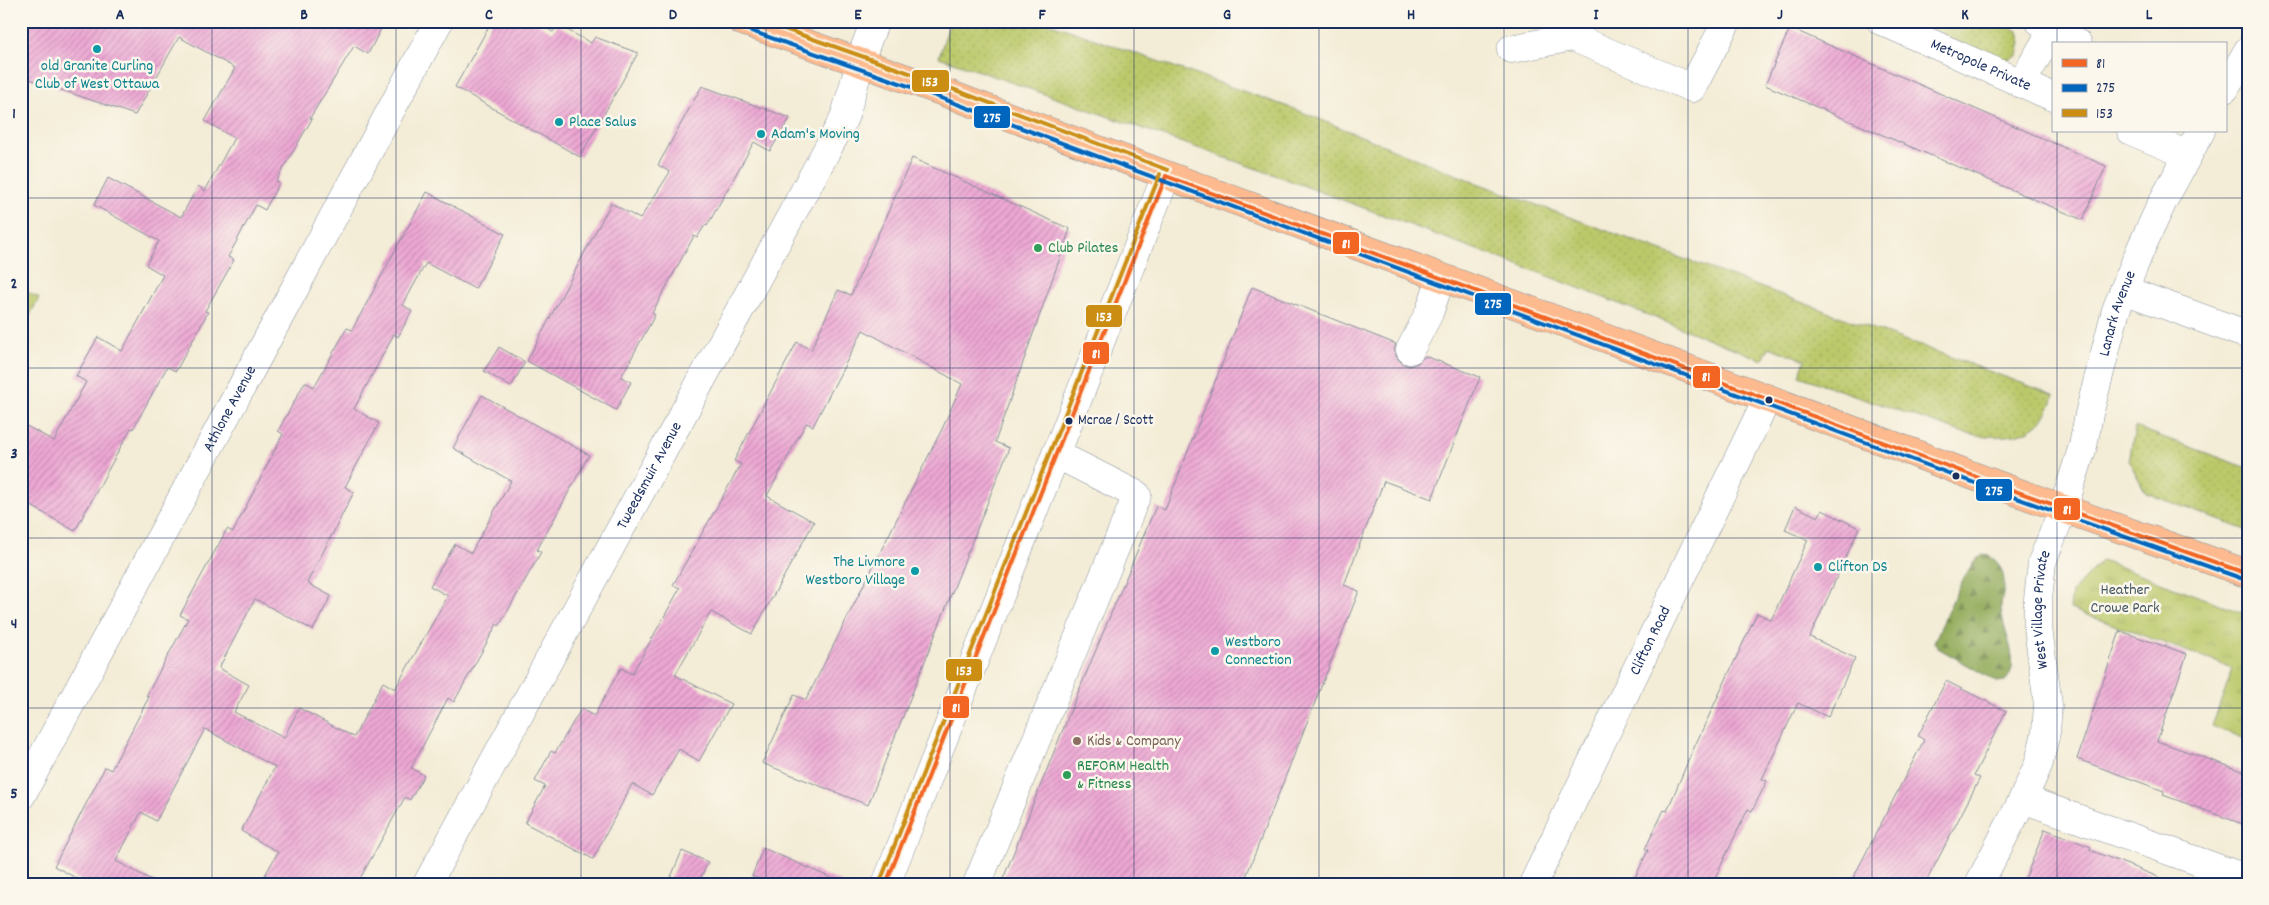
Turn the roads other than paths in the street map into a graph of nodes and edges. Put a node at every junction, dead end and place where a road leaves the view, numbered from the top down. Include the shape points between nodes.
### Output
1 (439, 21) edge
2 (742, 21) edge
3 (875, 21) edge
4 (1727, 21) edge
5 (1880, 21) edge
6 (2046, 25) edge
7 (2075, 42) edge
8 (1511, 49) dead end
9 (2248, 50) edge
10 (863, 55) junction
11 (2021, 84) junction
12 (2226, 87) edge
13 (2052, 98) edge
14 (2133, 132) edge
15 (2201, 132) edge
16 (2188, 156) junction
17 (1166, 176) junction
18 (1441, 278) junction
19 (2124, 290) junction
20 (2248, 335) edge
21 (1410, 350) dead end
22 (1767, 399) junction
23 (1056, 454) junction
24 (2063, 509) junction
25 (2248, 574) edge
26 (21, 796) edge
27 (2023, 799) junction
28 (2248, 879) edge
29 (427, 884) edge
30 (886, 884) edge
31 (977, 884) edge
32 (1533, 884) edge
33 (1979, 884) edge

1 - 26 street, Athlone Avenue
2 - 10 main road
3 - 10 street, Tweedsmuir Avenue
4 - 8 street via 1692,88 1572,38
5 - 11 street, Metropole Private
6 - 7 street
6 - 11 street
9 - 12 street
10 - 17 main road
10 - 29 street, Tweedsmuir Avenue via 841,124
11 - 13 street, Metropole Private
14 - 16 street
15 - 16 street, Lanark Avenue
16 - 19 street, Lanark Avenue via 2141,248
17 - 18 main road
17 - 23 street
18 - 21 street via 1429,313
18 - 22 main road
19 - 20 street
19 - 24 street, Lanark Avenue
22 - 24 main road
22 - 32 street, Clifton Road
23 - 30 street
23 - 31 street via 1136,495
24 - 25 main road
24 - 27 street, West Village Private via 2042,562 2038,598 2038,628 2048,705 2046,732 2039,763
27 - 28 street
27 - 33 street, West Village Private

